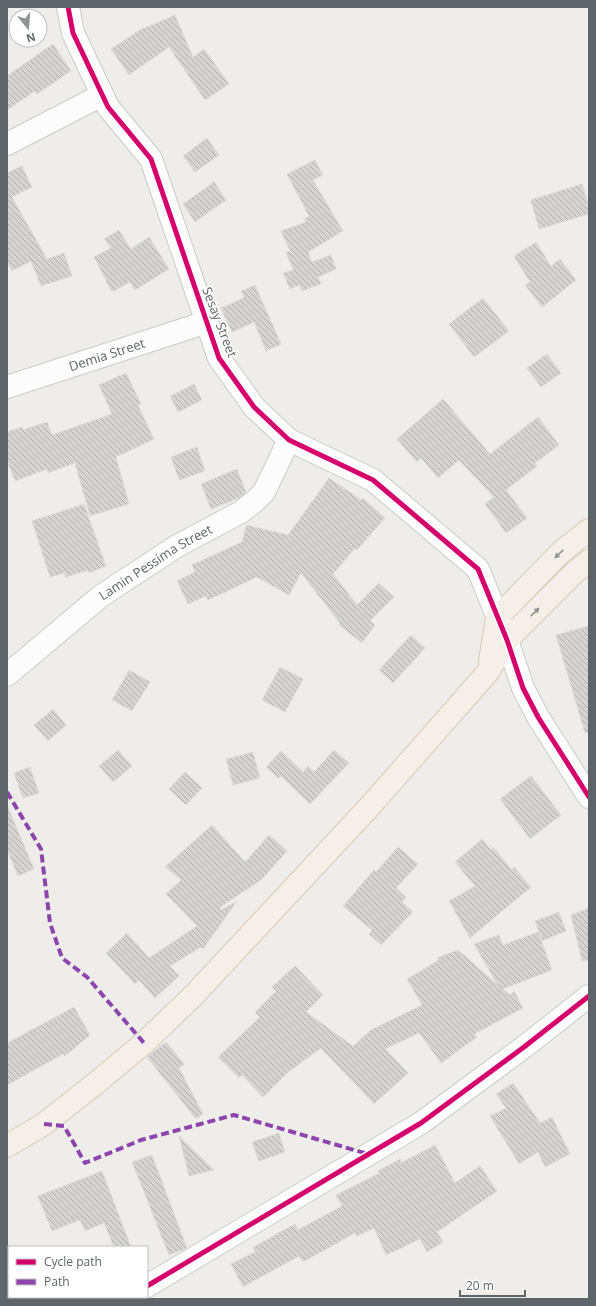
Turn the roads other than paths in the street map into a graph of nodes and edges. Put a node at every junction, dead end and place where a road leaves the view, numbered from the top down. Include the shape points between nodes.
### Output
1 (68, 7) edge
2 (102, 96) junction
3 (7, 144) edge
4 (207, 322) junction
5 (7, 387) edge
6 (289, 440) junction
7 (589, 530) edge
8 (589, 561) edge
9 (497, 618) junction
10 (507, 640) junction
11 (488, 672) junction
12 (7, 675) edge
13 (589, 797) edge
14 (589, 996) edge
15 (7, 1146) edge
16 (148, 1285) edge

1 - 2 street, Sesay Street via 73,33
2 - 3 street
2 - 4 street, Sesay Street via 150,159
4 - 5 street, Demia Street
4 - 6 street, Sesay Street via 219,358 254,407
6 - 9 street, Sesay Street via 373,480 478,569
6 - 12 street, Lamin Pessima Street via 264,492 255,501 241,512 177,546 101,596
7 -> 9 main road via 561,552
10 -> 8 main road via 574,572
9 - 10 street, Sesay Street
9 - 11 main road
10 - 11 main road
10 - 13 street, Sesay Street via 516,671 538,717
11 - 15 main road via 371,805 193,996 144,1043 95,1084 44,1124
14 - 16 street via 421,1123

